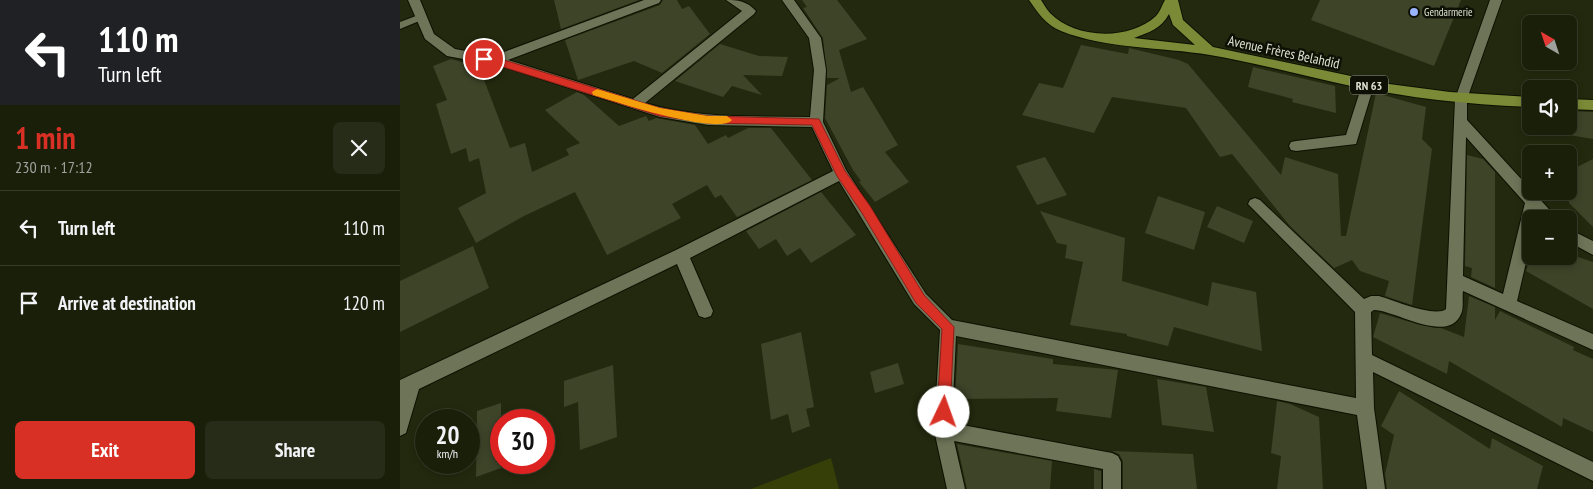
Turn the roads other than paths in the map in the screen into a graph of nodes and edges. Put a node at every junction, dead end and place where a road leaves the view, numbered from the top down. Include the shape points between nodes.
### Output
1 (414, 0) edge
2 (655, 0) edge
3 (732, 0) edge
4 (788, 0) edge
5 (1172, 0) edge
6 (1496, 0) edge
7 (1034, 1) edge
8 (421, 17) junction
9 (400, 26) edge
10 (1107, 38) junction
11 (1208, 51) junction
12 (501, 62) junction
13 (1368, 85) junction
14 (1461, 99) junction
15 (1522, 102) edge
16 (635, 104) junction
17 (1577, 104) edge
18 (1593, 105) edge
19 (816, 122) junction
20 (1462, 123) junction
21 (1296, 146) dead end
22 (841, 173) junction
23 (1532, 202) junction
24 (1256, 204) dead end
25 (1541, 210) edge
26 (1577, 240) edge
27 (1593, 249) edge
28 (681, 255) junction
29 (1455, 280) junction
30 (1509, 303) junction
31 (1363, 309) junction
32 (705, 311) dead end
33 (948, 327) junction
34 (1593, 342) edge
35 (1364, 359) junction
36 (405, 387) edge
37 (1365, 408) junction
38 (400, 427) edge
39 (943, 430) junction
40 (1593, 472) edge
41 (956, 489) edge
42 (1112, 489) edge
43 (1376, 489) edge

1 - 8 street
2 - 12 street via 495,60
3 - 16 street via 750,11
4 - 19 street via 814,38 820,70
5 - 10 main road via 1169,11 1160,22 1146,31
5 - 11 main road via 1177,22
6 - 14 street
7 - 10 main road via 1062,28
8 - 9 lane
8 - 12 street via 429,36 451,53
10 - 11 main road, Avenue Frères Belahdid
11 - 13 main road, Avenue Frères Belahdid / RN 63
12 - 16 street
13 - 14 main road, Avenue Frères Belahdid / RN 63
13 - 21 street via 1351,140
14 - 15 main road, Avenue Frères Belahdid / RN 63
14 - 20 street
16 - 19 street via 708,120
17 - 18 main road
19 - 22 street
20 - 23 street
20 - 29 street
22 - 28 street
22 - 33 street via 920,299
23 - 25 street
23 - 30 street
24 - 31 street
26 - 27 street
28 - 32 street
28 - 36 street
29 - 30 street
29 - 31 street via 1454,312 1446,319 1433,320 1379,302
30 - 34 street
31 - 35 street
33 - 37 street
33 - 39 street
35 - 37 street
35 - 40 street
36 - 38 street
37 - 43 street
39 - 41 street
39 - 42 street via 1112,462

